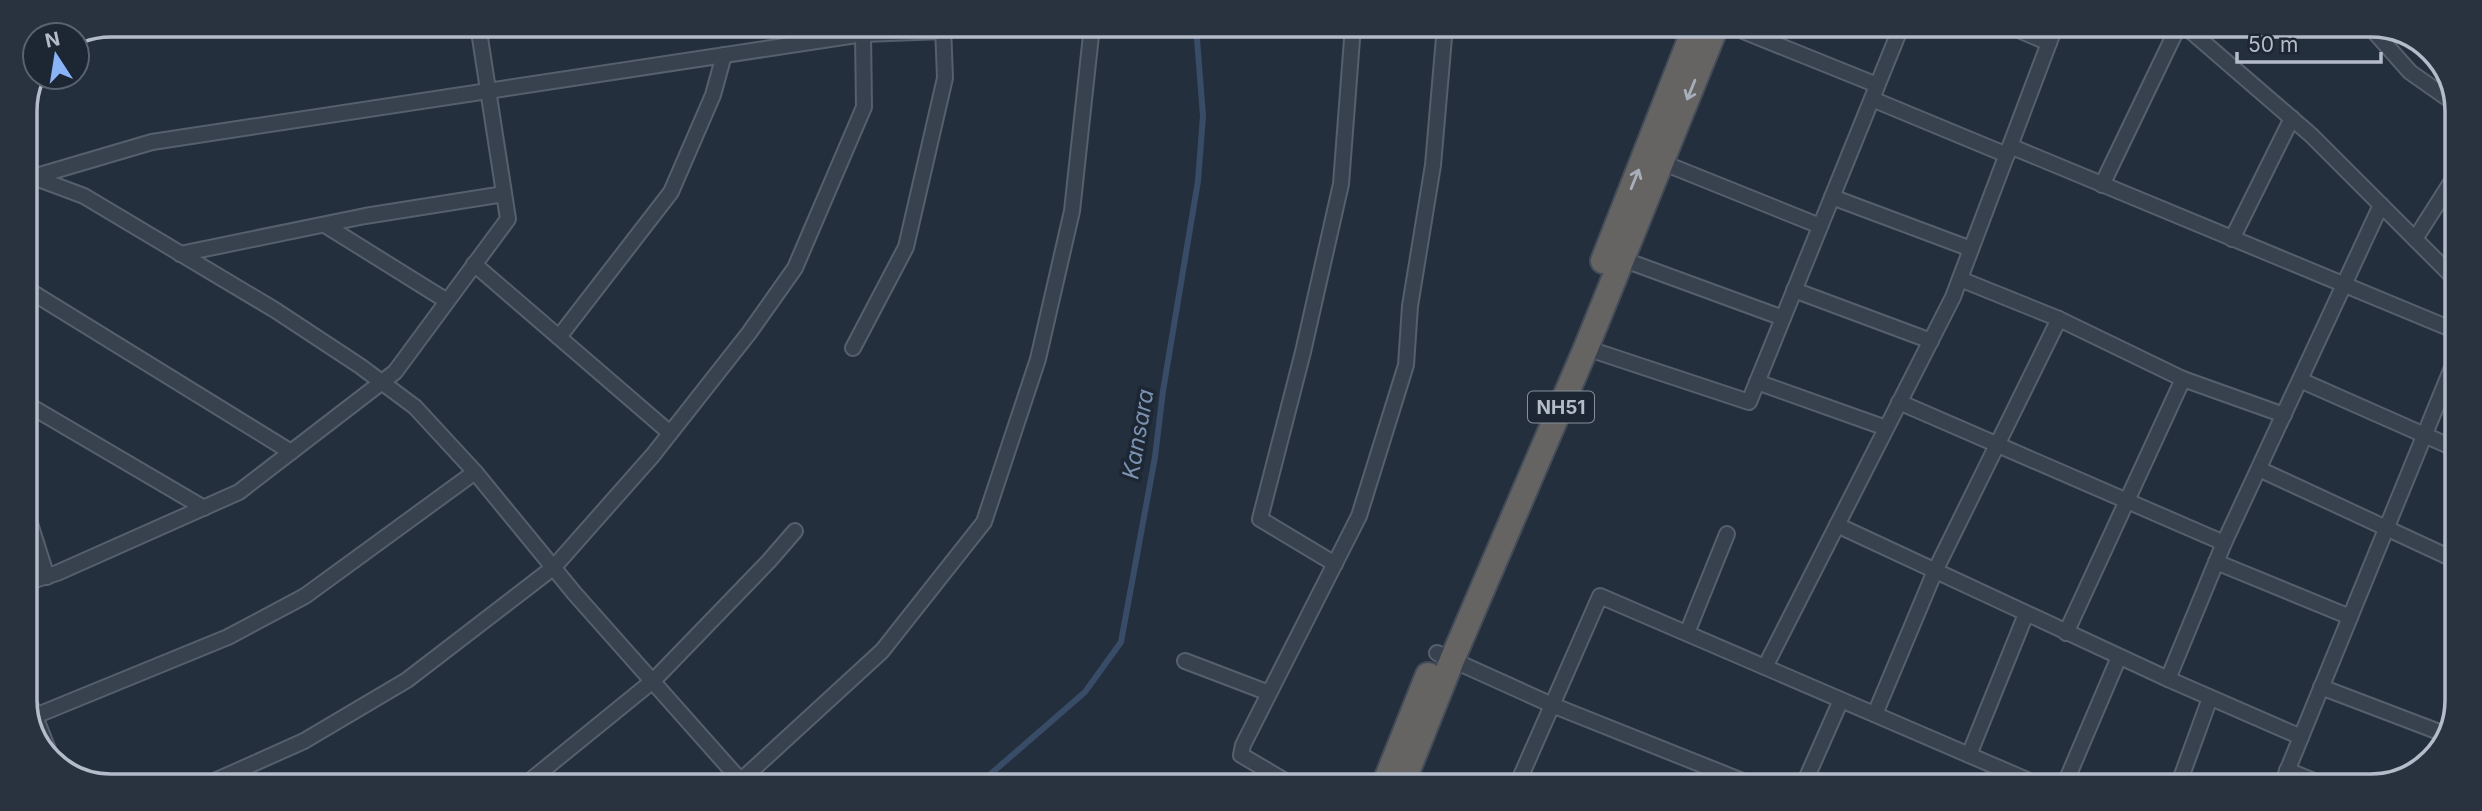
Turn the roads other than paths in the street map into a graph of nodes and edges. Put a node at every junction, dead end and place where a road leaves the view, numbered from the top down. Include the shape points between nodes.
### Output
1 (480, 37) edge
2 (843, 37) edge
3 (863, 37) edge
4 (943, 37) edge
5 (1091, 37) edge
6 (1352, 37) edge
7 (1444, 37) edge
8 (1683, 37) edge
9 (1712, 37) edge
10 (1755, 37) edge
11 (1897, 37) edge
12 (2035, 37) edge
13 (2051, 37) edge
14 (2173, 37) edge
15 (2198, 37) edge
16 (2380, 37) edge
17 (2049, 43) junction
18 (724, 55) junction
19 (488, 91) junction
20 (1874, 92) junction
21 (2444, 96) edge
22 (2292, 118) junction
23 (2008, 151) junction
24 (1661, 162) junction
25 (37, 174) edge
26 (37, 179) edge
27 (2102, 185) junction
28 (2445, 192) edge
29 (504, 194) junction
30 (1832, 197) junction
31 (2381, 205) junction
32 (325, 225) junction
33 (1820, 226) junction
34 (2232, 239) junction
35 (2415, 239) junction
36 (1971, 249) junction
37 (180, 254) junction
38 (1622, 259) junction
39 (474, 264) junction
40 (2445, 269) edge
41 (1960, 279) junction
42 (2344, 286) junction
43 (1794, 290) junction
44 (37, 296) edge
45 (447, 301) junction
46 (1783, 318) junction
47 (2059, 319) junction
48 (2445, 327) edge
49 (559, 337) junction
50 (1931, 341) junction
51 (853, 348) dead end
52 (1586, 348) junction
53 (2183, 379) junction
54 (2300, 380) junction
55 (381, 382) junction
56 (1757, 382) junction
57 (2445, 384) edge
58 (1899, 402) junction
59 (37, 410) edge
60 (2284, 415) junction
61 (1886, 428) junction
62 (670, 433) junction
63 (2424, 435) junction
64 (2445, 444) edge
65 (1997, 445) junction
66 (291, 452) junction
67 (2259, 469) junction
68 (475, 472) junction
69 (2127, 501) junction
70 (204, 508) junction
71 (1837, 525) junction
72 (2386, 528) junction
73 (794, 531) dead end
74 (1727, 534) dead end
75 (2224, 543) junction
76 (37, 546) edge
77 (2445, 555) edge
78 (2216, 562) junction
79 (1335, 564) junction
80 (554, 567) junction
81 (1935, 571) junction
82 (47, 577) junction
83 (37, 580) edge
84 (2026, 614) junction
85 (2350, 617) junction
86 (1687, 633) junction
87 (2066, 633) junction
88 (1445, 656) junction
89 (2119, 657) junction
90 (1185, 661) dead end
91 (1765, 667) junction
92 (654, 680) junction
93 (2168, 680) junction
94 (2321, 687) junction
95 (1269, 693) junction
96 (2210, 698) junction
97 (1841, 700) junction
98 (1552, 705) junction
99 (1875, 714) junction
100 (38, 715) edge
101 (2438, 732) edge
102 (2301, 737) junction
103 (1969, 755) junction
104 (2287, 770) junction
105 (230, 774) edge
106 (538, 774) edge
107 (732, 774) edge
108 (749, 774) edge
109 (1273, 774) edge
110 (1389, 774) edge
111 (1406, 774) edge
112 (1522, 774) edge
113 (1718, 774) edge
114 (1808, 774) edge
115 (2013, 774) edge
116 (2069, 774) edge
117 (2182, 774) edge
118 (2286, 774) edge
119 (2297, 774) edge

1 - 19 street
2 - 18 street
3 - 62 street via 864,107 795,268
4 - 51 street via 945,78 906,247
5 - 108 street via 1072,211 1038,359 984,522 882,651
6 - 79 street via 1341,184 1260,519
7 - 79 street via 1433,165 1410,306 1406,365 1359,516
88 -> 8 highway, NH51 via 1571,343
9 -> 24 highway, NH51
10 - 20 street
11 - 20 street
12 - 17 street
13 - 17 street
14 - 27 street
15 - 22 street
16 - 21 street via 2410,72
17 - 23 street
18 - 19 street
18 - 49 street via 713,96 671,192
19 - 25 street via 152,142
19 - 29 street
20 - 23 street
20 - 30 street
22 - 31 street
22 - 34 street
23 - 27 street
23 - 36 street
24 - 33 street
24 - 38 highway, NH51
26 - 37 street via 84,196
27 - 34 street
28 - 35 street
29 - 32 street
29 - 39 street via 508,219
30 - 33 street
30 - 36 street
31 - 35 street
31 - 42 street
32 - 37 street
32 - 45 street
33 - 43 street
34 - 42 street
35 - 40 street
36 - 41 street
37 - 55 street via 275,310
38 - 46 street
38 - 52 highway, NH51
39 - 45 street
39 - 49 street
41 - 47 street
41 - 50 street
42 - 48 street
42 - 54 street
43 - 46 street
43 - 50 street
44 - 66 street
45 - 55 street via 395,372
46 - 56 street
47 - 53 street
47 - 65 street
49 - 62 street
50 - 58 street
52 - 56 street via 1749,402
52 - 88 highway, NH51
53 - 60 street
53 - 69 street
54 - 60 street
54 - 63 street
55 - 66 street
55 - 68 street via 415,407
56 - 61 street
57 - 63 street
58 - 61 street
58 - 65 street
59 - 70 street
60 - 67 street
61 - 71 street
62 - 80 street
63 - 64 street
63 - 72 street
65 - 69 street
65 - 81 street
66 - 70 street via 239,492
67 - 72 street
67 - 75 street
68 - 80 street
68 - 100 street via 305,596 228,637
69 - 75 street
69 - 87 street
70 - 82 street
71 - 81 street
71 - 91 street
72 - 77 street
72 - 85 street
73 - 92 street
74 - 86 street
75 - 78 street
76 - 82 street
78 - 85 street
78 - 93 street
79 - 95 street
80 - 92 street
80 - 105 street via 407,680 304,741
81 - 84 street
81 - 99 street
82 - 83 street
84 - 87 street
84 - 103 street
85 - 94 street
86 - 91 street
86 - 98 street via 1600,596
87 - 89 street
88 - 98 street
88 - 110 highway, NH51
88 - 111 highway, NH51
89 - 93 street
89 - 116 street
90 - 95 street
91 - 97 street
92 - 106 street
92 - 107 street
93 - 96 street
94 - 101 street
94 - 102 street
95 - 109 street via 1241,755
96 - 102 street
96 - 117 street
97 - 99 street
97 - 114 street
98 - 112 street
98 - 113 street
99 - 103 street
102 - 104 street
103 - 115 street
104 - 118 street
104 - 119 street

